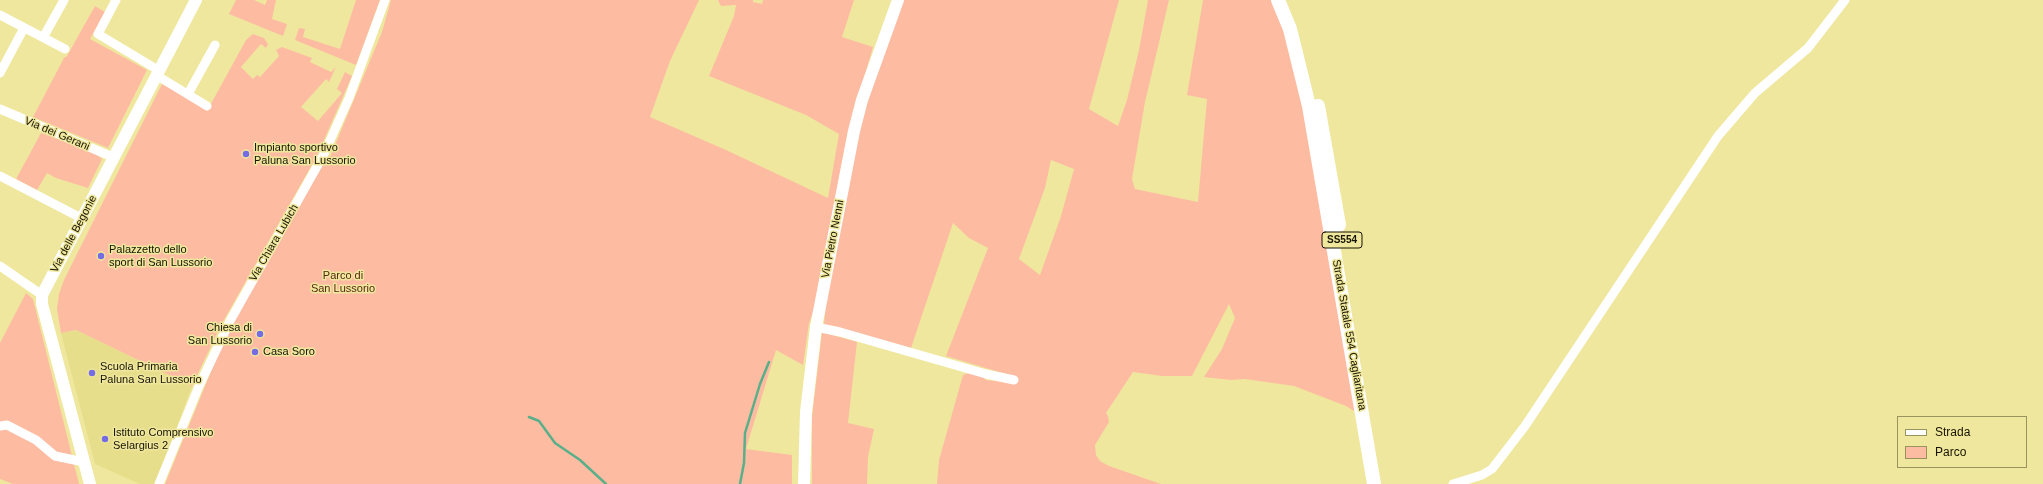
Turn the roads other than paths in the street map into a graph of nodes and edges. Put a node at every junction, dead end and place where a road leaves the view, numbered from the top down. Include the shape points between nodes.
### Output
1 (64, 0) edge
2 (116, 0) edge
3 (196, 0) edge
4 (385, 0) edge
5 (898, 0) edge
6 (1278, 0) edge
7 (1288, 0) edge
8 (1845, 0) edge
9 (0, 15) edge
10 (24, 28) junction
11 (44, 36) junction
12 (215, 45) dead end
13 (65, 49) dead end
14 (0, 72) edge
15 (157, 73) junction
16 (188, 94) junction
17 (207, 106) dead end
18 (0, 109) edge
19 (115, 158) junction
20 (0, 176) edge
21 (83, 219) junction
22 (0, 266) edge
23 (42, 295) junction
24 (816, 327) junction
25 (1014, 380) dead end
26 (0, 426) edge
27 (84, 462) junction
28 (90, 484) edge
29 (159, 484) edge
30 (804, 484) edge
31 (1374, 484) edge
32 (1383, 484) edge
33 (1453, 484) edge

1 - 11 street
2 - 15 street via 98,34
3 - 15 street, Via delle Begonie
4 - 29 street, Via Chiara Lubich via 348,101 324,154 231,319 199,386
5 - 24 street, Via Pietro Nenni via 862,100 854,131
6 - 31 main road, Strada Statale 554 Cagliaritana / SS554 via 1292,36 1309,106
7 - 32 main road, Strada Statale 554 Cagliaritana / SS554 via 1308,57 1324,133
8 - 33 street via 1808,48 1755,93 1718,136 1530,419 1492,469 1482,476
9 - 10 street
10 - 11 street
10 - 14 street
11 - 13 street
12 - 16 street
15 - 16 street
15 - 19 street, Via delle Begonie
16 - 17 street
18 - 19 street, Via dei Gerani
19 - 21 street, Via delle Begonie
20 - 21 street
21 - 23 street, Via delle Begonie
22 - 23 street
23 - 27 street via 42,304
24 - 25 street
24 - 30 street, Via Pietro Nenni via 806,412
26 - 27 street via 7,425 36,440 55,456
27 - 28 street

